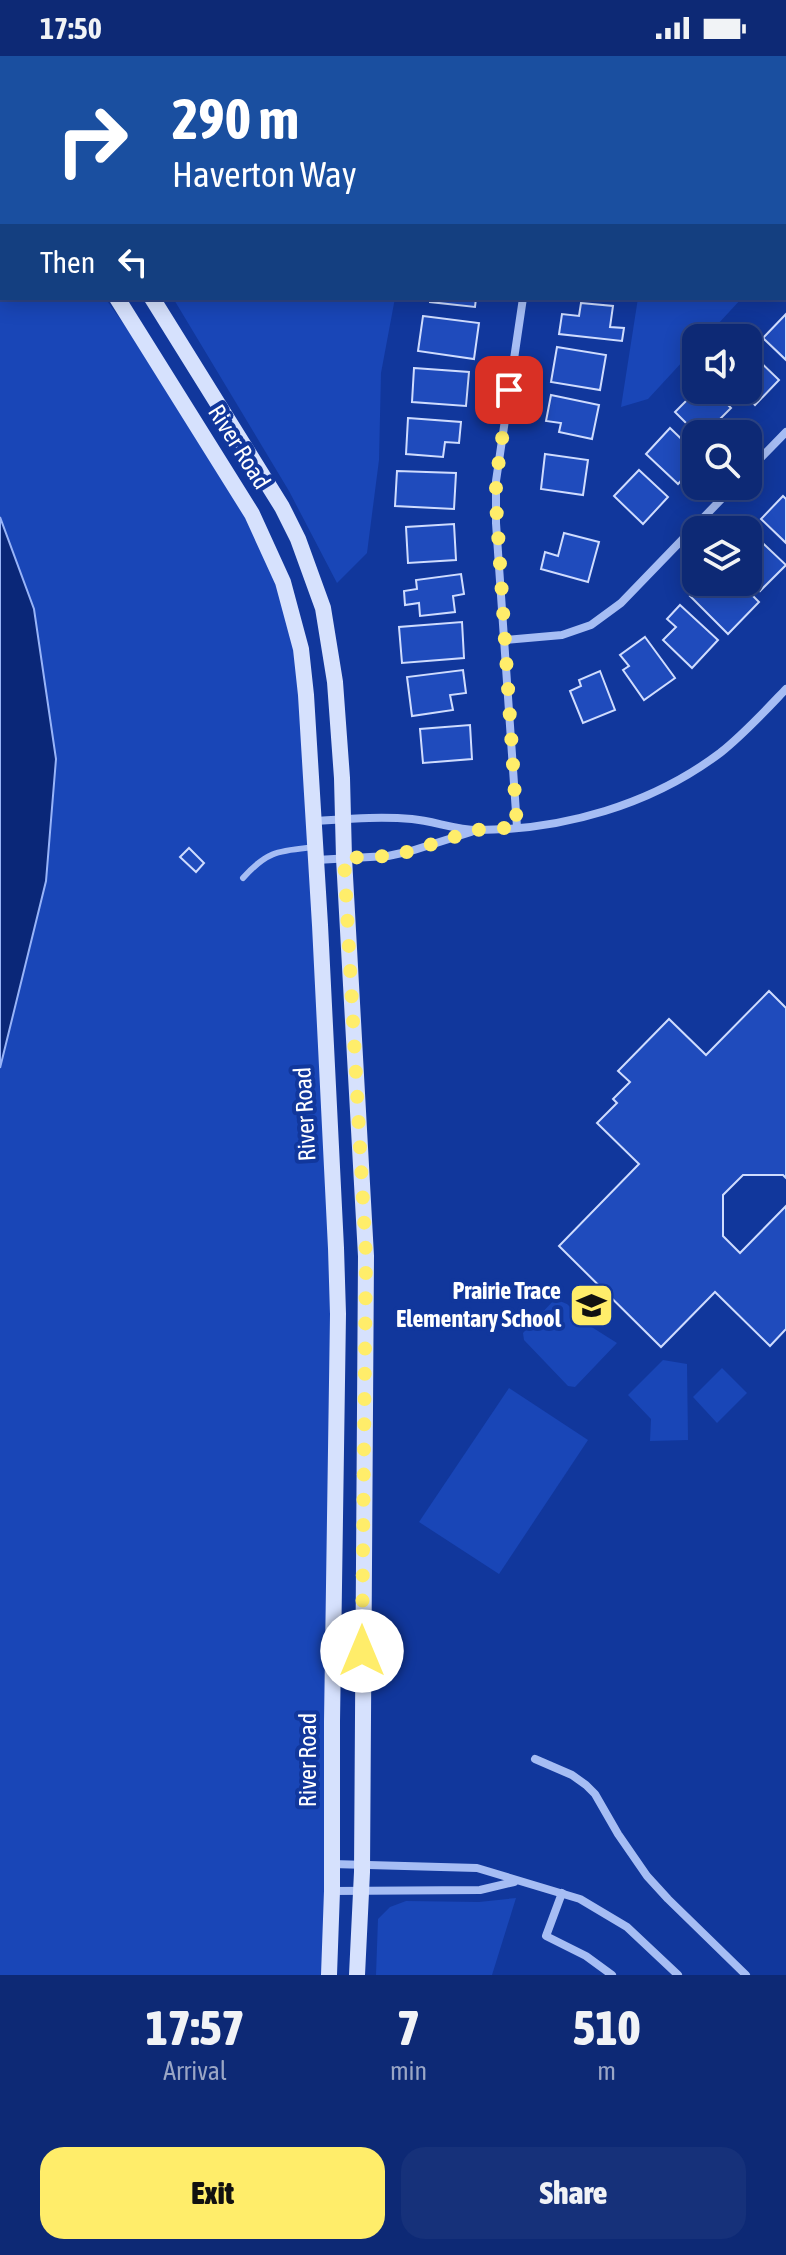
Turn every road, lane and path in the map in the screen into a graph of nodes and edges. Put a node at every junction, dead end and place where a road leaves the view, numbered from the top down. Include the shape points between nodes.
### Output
1 (118, 300) edge
2 (153, 300) edge
3 (523, 300) edge
4 (786, 432) edge
5 (762, 457) edge
6 (720, 500) edge
7 (504, 640) junction
8 (786, 689) edge
9 (344, 819) junction
10 (313, 821) junction
11 (517, 827) junction
12 (476, 830) junction
13 (315, 854) junction
14 (344, 858) junction
15 (243, 878) dead end
16 (535, 1759) dead end
17 (332, 1864) junction
18 (362, 1865) junction
19 (517, 1881) junction
20 (332, 1891) junction
21 (360, 1892) junction
22 (562, 1893) junction
23 (329, 1975) edge
24 (357, 1975) edge
25 (612, 1975) edge
26 (678, 1975) edge
27 (746, 1975) edge

1 - 10 main road, River Road via 252,514 283,582 301,649
2 - 9 main road, River Road via 282,507 313,575 334,669
3 - 7 street via 496,481
4 - 5 street
6 - 7 street via 591,625 562,635
7 - 11 street
8 - 11 street via 722,751 668,785 588,816
9 - 10 street
9 - 12 street via 412,819
9 - 14 main road, River Road
10 - 13 main road, River Road
11 - 12 street
12 - 14 street via 388,856
13 - 14 street
13 - 15 lane via 278,851
13 - 17 main road, River Road via 338,1314
14 - 18 main road, River Road via 366,1256
16 - 27 street via 586,1785 647,1876
17 - 18 street
17 - 20 main road, River Road
18 - 19 street via 477,1868
18 - 21 main road, River Road
19 - 21 street via 480,1890
19 - 22 street
20 - 21 street
20 - 23 main road, River Road
21 - 24 main road, River Road
22 - 25 street via 546,1936
22 - 26 street via 627,1927

